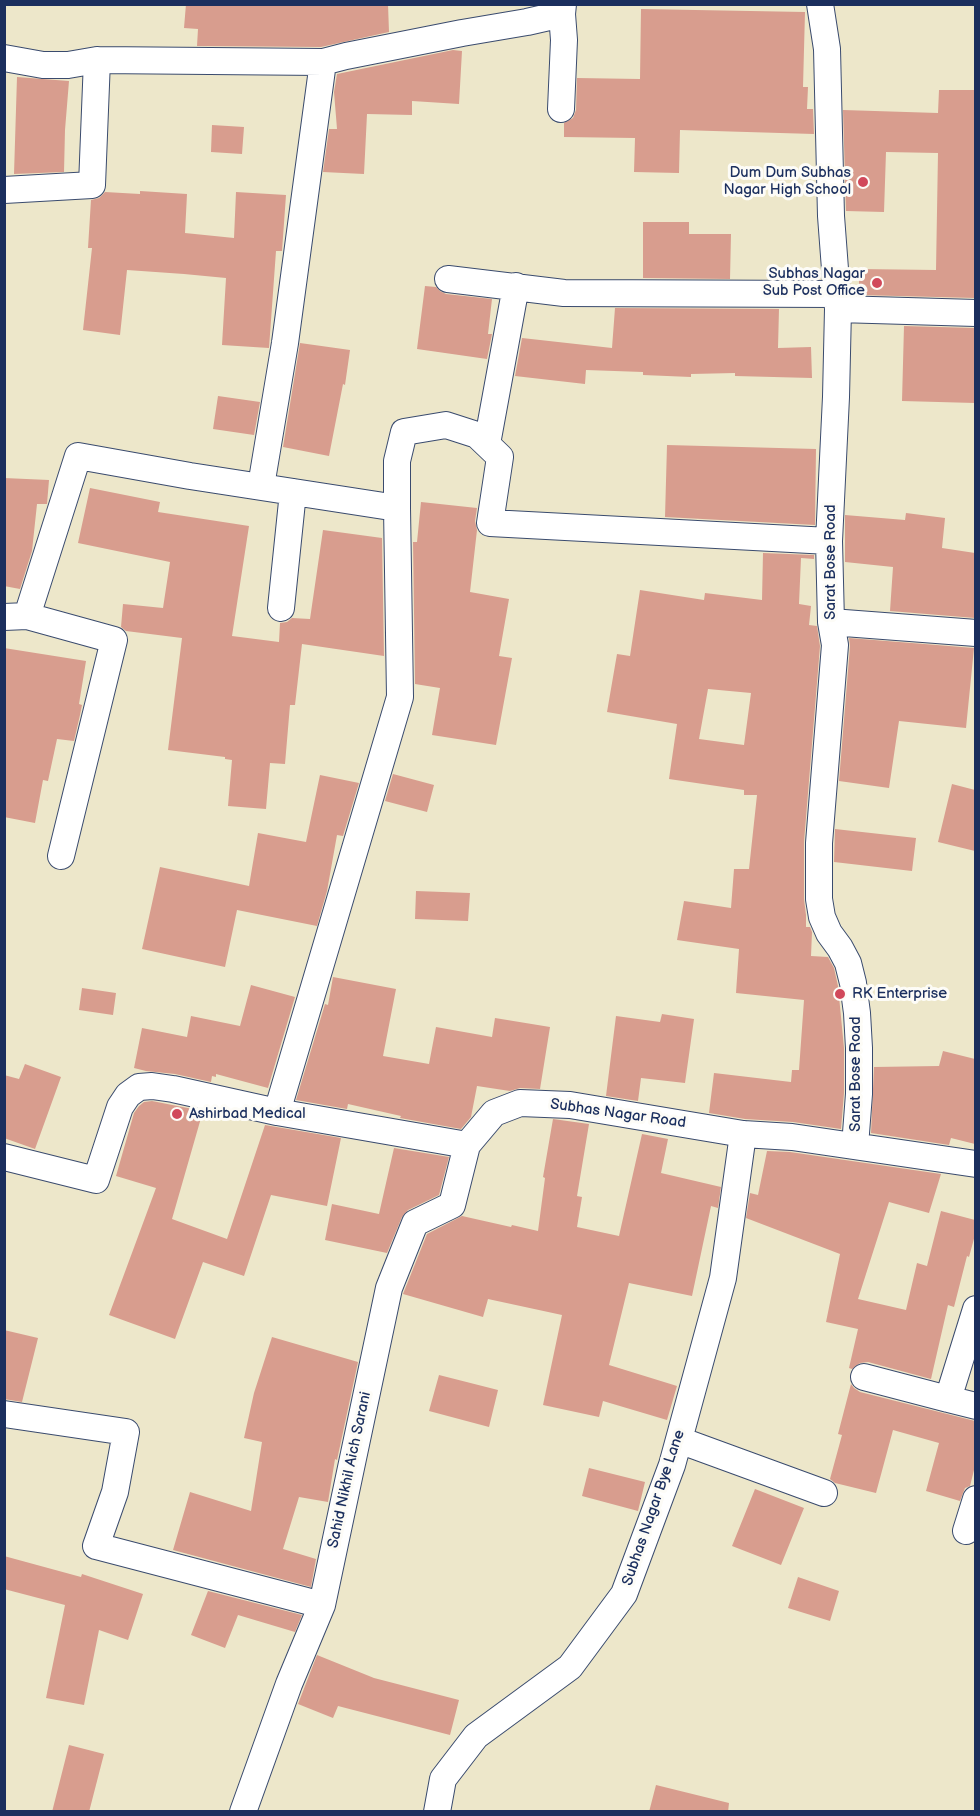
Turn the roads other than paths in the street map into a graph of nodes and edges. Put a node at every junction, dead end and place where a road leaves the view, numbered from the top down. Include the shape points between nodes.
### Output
1 (820, 4) edge
2 (562, 9) edge
3 (4, 58) edge
4 (97, 60) junction
5 (323, 62) junction
6 (561, 110) dead end
7 (4, 190) edge
8 (448, 279) dead end
9 (516, 286) junction
10 (837, 301) junction
11 (975, 313) edge
12 (487, 444) junction
13 (261, 486) junction
14 (293, 492) junction
15 (397, 508) junction
16 (828, 541) junction
17 (281, 608) dead end
18 (16, 616) edge
19 (831, 622) junction
20 (975, 633) edge
21 (61, 856) dead end
22 (277, 1112) junction
23 (743, 1134) junction
24 (467, 1145) junction
25 (855, 1146) junction
26 (4, 1157) edge
27 (975, 1164) edge
28 (975, 1310) edge
29 (864, 1377) dead end
30 (948, 1398) junction
31 (975, 1406) edge
32 (4, 1414) edge
33 (679, 1440) junction
34 (824, 1493) dead end
35 (975, 1499) edge
36 (966, 1531) dead end
37 (322, 1605) junction
38 (243, 1812) edge
39 (436, 1812) edge

1 - 10 street, Sarat Bose Road via 827,49
2 - 5 street
2 - 6 street
3 - 4 street via 43,65
4 - 5 street
4 - 7 street via 92,185
5 - 13 street via 285,343
8 - 9 street
9 - 10 street via 564,293
9 - 12 street
10 - 11 street
10 - 16 street, Sarat Bose Road
12 - 15 street via 477,435 446,425 404,432 398,460
12 - 16 street via 500,457 490,523
13 - 14 street
13 - 18 street via 78,456
14 - 15 street
14 - 17 street
15 - 22 street via 400,697
16 - 19 street, Sarat Bose Road
18 - 21 street via 114,640
19 - 20 street
19 - 25 street, Sarat Bose Road via 835,645 819,843 819,899 828,933 848,963 853,983 859,1048
22 - 24 street
22 - 26 street via 173,1089 139,1087 120,1107 96,1180
23 - 24 street, Subhas Nagar Road via 570,1105 520,1103 494,1113
23 - 25 street, Subhas Nagar Road
23 - 33 street, Subhas Nagar Bye Lane via 723,1278
24 - 37 street, Sahid Nikhil Aich Sarani via 452,1205 415,1223 389,1288
25 - 27 street, Subhas Nagar Road
28 - 30 street
29 - 30 street
30 - 31 street
32 - 37 street via 126,1432 115,1492 96,1546
33 - 34 street
33 - 39 street, Subhas Nagar Bye Lane via 624,1594 570,1667 476,1736 443,1779
35 - 36 street
37 - 38 street, Sahid Nikhil Aich Sarani

